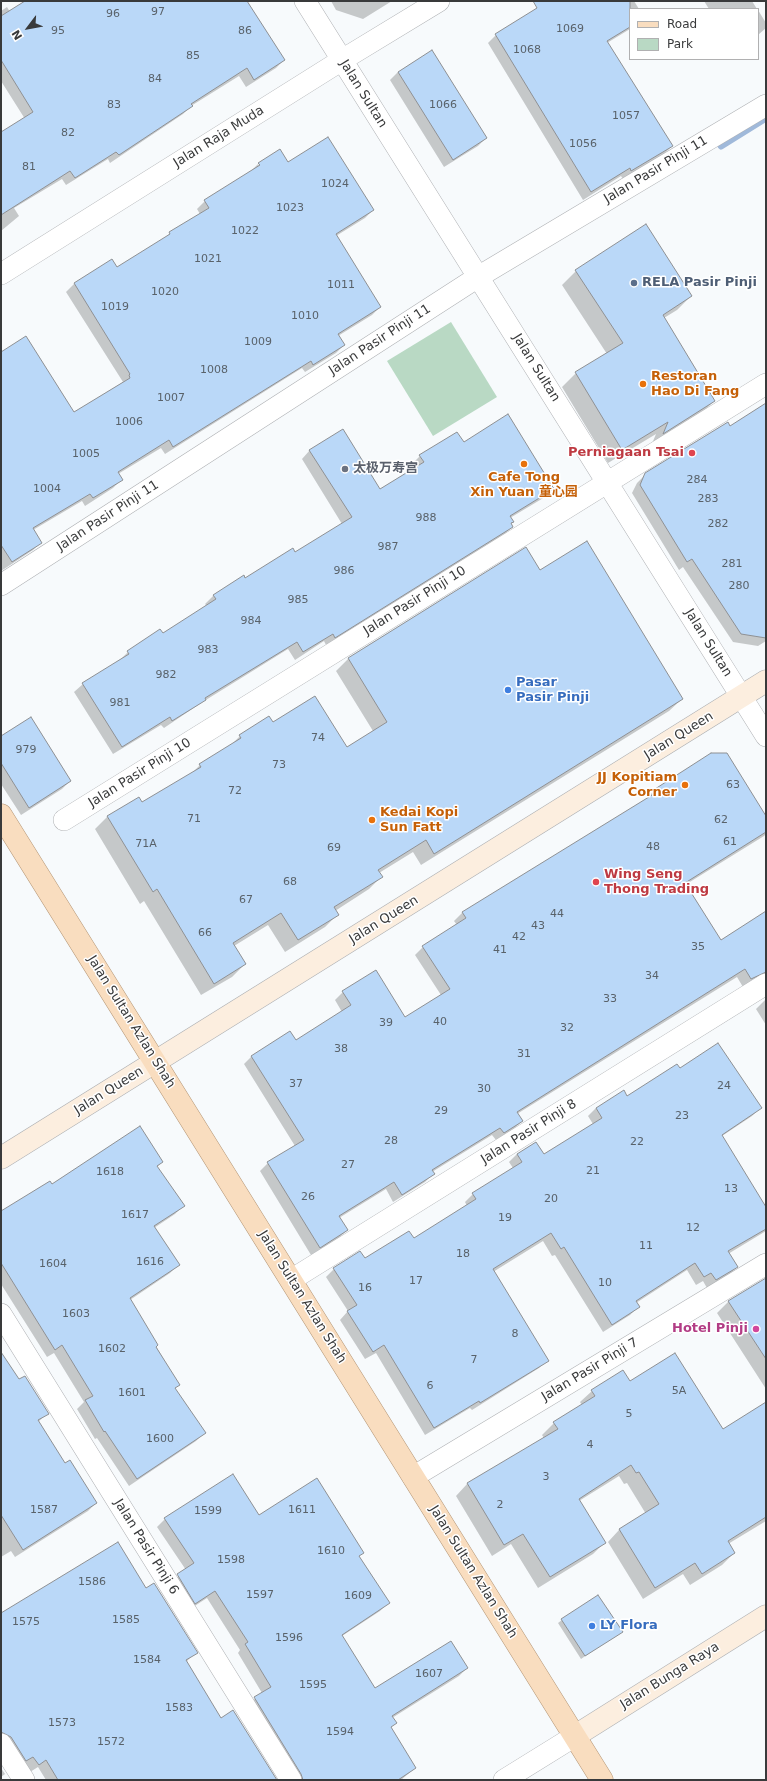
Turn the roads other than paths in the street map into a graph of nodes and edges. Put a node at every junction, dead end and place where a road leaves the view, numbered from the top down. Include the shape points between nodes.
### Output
1 (305, 1) edge
2 (439, 1) edge
3 (342, 60) junction
4 (766, 105) edge
5 (1, 274) edge
6 (478, 277) junction
7 (766, 384) edge
8 (607, 482) junction
9 (1, 585) edge
10 (766, 681) edge
11 (742, 697) junction
12 (766, 736) edge
13 (1, 814) edge
14 (64, 820) dead end
15 (766, 984) edge
16 (156, 1062) junction
17 (1, 1158) edge
18 (766, 1264) edge
19 (292, 1280) junction
20 (1, 1314) edge
21 (414, 1477) junction
22 (766, 1616) edge
23 (575, 1736) junction
24 (1, 1744) edge
25 (24, 1780) edge
26 (291, 1780) edge
27 (504, 1780) edge
28 (602, 1780) edge

1 - 3 street, Jalan Sultan
2 - 3 street, Jalan Raja Muda
3 - 5 street, Jalan Raja Muda
3 - 6 street, Jalan Sultan
4 - 6 street, Jalan Pasir Pinji 11
6 - 8 street, Jalan Sultan
6 - 9 street, Jalan Pasir Pinji 11
7 - 8 street, Jalan Pasir Pinji 10
8 - 11 street, Jalan Sultan
8 - 14 street, Jalan Pasir Pinji 10
10 - 11 main road, Jalan Queen
11 - 12 street, Jalan Sultan
11 - 16 main road, Jalan Queen
13 - 16 main road, Jalan Sultan Azlan Shah
15 - 19 street, Jalan Pasir Pinji 8
16 - 17 main road, Jalan Queen
16 - 19 main road, Jalan Sultan Azlan Shah
18 - 21 street, Jalan Pasir Pinji 7
19 - 21 main road, Jalan Sultan Azlan Shah
20 - 26 street, Jalan Pasir Pinji 6
21 - 23 main road, Jalan Sultan Azlan Shah
22 - 23 main road, Jalan Bunga Raya
23 - 27 street
23 - 28 main road, Jalan Sultan Azlan Shah
24 - 25 street

